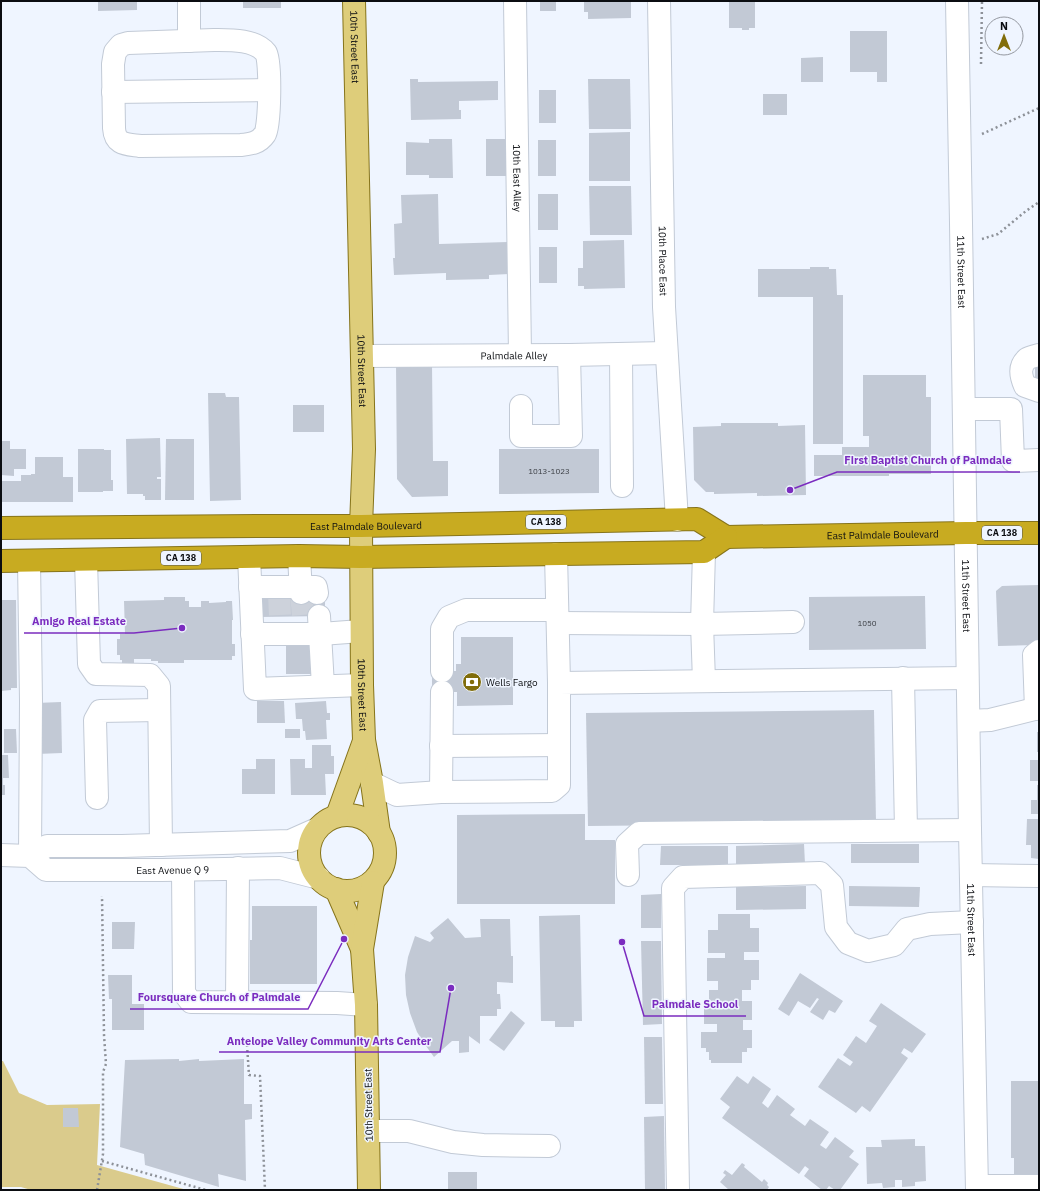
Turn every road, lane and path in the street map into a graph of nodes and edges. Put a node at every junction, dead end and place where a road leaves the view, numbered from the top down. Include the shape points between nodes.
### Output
1 (189, 1) edge
2 (354, 1) edge
3 (515, 1) edge
4 (659, 1) edge
5 (957, 1) edge
6 (189, 41) junction
7 (269, 90) junction
8 (112, 92) junction
9 (1039, 108) edge
10 (982, 134) dead end
11 (1039, 202) edge
12 (982, 239) dead end
13 (666, 353) junction
14 (621, 354) junction
15 (520, 355) junction
16 (569, 355) junction
17 (1039, 355) edge
18 (362, 356) junction
19 (1039, 390) edge
20 (521, 406) dead end
21 (964, 409) junction
22 (1039, 460) edge
23 (622, 486) dead end
24 (677, 520) junction
25 (361, 526) junction
26 (1, 528) edge
27 (966, 533) junction
28 (1039, 533) edge
29 (726, 537) junction
30 (704, 552) junction
31 (556, 554) junction
32 (299, 556) junction
33 (249, 557) junction
34 (361, 557) junction
35 (86, 560) junction
36 (1, 561) edge
37 (29, 561) junction
38 (250, 587) junction
39 (557, 617) junction
40 (792, 622) dead end
41 (702, 624) junction
42 (311, 625) junction
43 (361, 631) junction
44 (252, 634) junction
45 (1039, 651) edge
46 (903, 678) junction
47 (967, 678) junction
48 (704, 681) junction
49 (559, 683) junction
50 (362, 685) junction
51 (323, 686) junction
52 (1038, 708) edge
53 (159, 710) junction
54 (969, 721) junction
55 (364, 740) junction
56 (559, 745) junction
57 (441, 746) junction
58 (372, 783) junction
59 (441, 792) junction
60 (97, 798) dead end
61 (337, 816) junction
62 (317, 829) junction
63 (906, 830) junction
64 (970, 830) junction
65 (379, 833) junction
66 (161, 845) junction
67 (1, 855) edge
68 (30, 856) junction
69 (238, 868) junction
70 (183, 870) junction
71 (628, 875) dead end
72 (971, 875) junction
73 (1039, 876) edge
74 (373, 882) junction
75 (327, 883) junction
76 (102, 896) dead end
77 (972, 922) junction
78 (362, 949) junction
79 (237, 1002) junction
80 (366, 1005) junction
81 (247, 1045) dead end
82 (368, 1131) junction
83 (549, 1146) dead end
84 (102, 1161) junction
85 (1039, 1186) edge
86 (977, 1188) edge
87 (97, 1190) edge
88 (206, 1190) edge
89 (265, 1190) edge
90 (369, 1190) edge
91 (678, 1190) edge

1 - 6 street
2 - 18 main road, 10th Street East
3 - 15 street, 10th East Alley
4 - 13 street, 10th Place East
5 - 21 street, 11th Street East
6 - 7 street via 236,40 260,48 267,53
6 - 8 street via 121,45 115,52
7 - 8 street
7 - 8 street via 266,134 253,144 140,146 127,145 114,136
9 - 10 path
11 - 12 path via 998,234
13 - 14 street, Palmdale Alley
13 - 24 street, 10th Place East
14 - 16 street, Palmdale Alley
14 - 23 street
15 - 16 street, Palmdale Alley
15 - 18 street, Palmdale Alley
16 - 20 street via 571,436 521,436
17 - 19 street via 1028,358 1022,367 1021,377 1025,386
18 - 25 main road, 10th Street East via 364,449
21 - 22 street via 1011,409 1013,461
21 - 27 street, 11th Street East
24 - 25 highway, East Palmdale Boulevard / CA 138
24 - 29 highway, East Palmdale Boulevard / CA 138 via 697,519
25 - 26 highway, East Palmdale Boulevard / CA 138
25 - 34 main road, 10th Street East
27 - 28 highway, East Palmdale Boulevard / CA 138
27 - 29 highway, East Palmdale Boulevard / CA 138
27 - 47 street, 11th Street East
29 - 30 highway
30 - 31 highway, CA 138
30 - 41 street
31 - 34 highway, CA 138
31 - 39 street
32 - 33 highway, CA 138
32 - 34 highway, CA 138
32 - 38 street via 306,591
33 - 35 highway, CA 138
33 - 38 street
34 - 43 main road, 10th Street East
35 - 37 highway, CA 138
35 - 53 street via 89,664 96,674 150,675 159,686
36 - 37 highway, CA 138
37 - 68 street
38 - 44 street
39 - 41 street
39 - 49 street
39 - 57 street via 466,610 449,617 442,629
40 - 41 street
41 - 48 street
42 - 43 street
42 - 44 street via 280,625
42 - 51 street
43 - 50 main road, 10th Street East
44 - 51 street via 255,690
45 - 52 street via 1034,655
46 - 47 street
46 - 48 street
46 - 63 street
47 - 54 street, 11th Street East
48 - 49 street
49 - 56 street
50 - 51 street
50 - 55 main road, 10th Street East
52 - 54 street via 990,720
53 - 60 street via 100,711 95,720
53 - 66 street
54 - 64 street, 11th Street East
55 - 58 main road, 10th Street East
55 - 61 main road, 10th Street East
56 - 57 street
56 - 59 street via 559,785 552,791
57 - 59 street
58 - 59 street via 397,795
58 - 65 main road, 10th Street East
61 - 62 main road
61 - 65 main road via 360,817 371,823
62 - 66 street via 290,841
62 - 75 main road via 311,839 310,863 315,874
63 - 64 street
63 - 71 street via 639,833 627,844
64 - 72 street, 11th Street East
65 - 74 main road via 384,845 385,858
66 - 68 street via 47,846
67 - 68 street
68 - 70 street, East Avenue Q 9 via 46,870
69 - 70 street, East Avenue Q 9
69 - 75 street, East Avenue Q 9 via 280,868
69 - 79 street
70 - 79 street via 184,993 192,1002
72 - 73 street
72 - 77 street, 11th Street East
74 - 75 main road via 349,891
74 - 78 main road, 10th Street East
75 - 78 main road, 10th Street East
76 - 84 path via 106,1064 103,1072
77 - 86 street, 11th Street East
77 - 91 street via 930,924 907,929 894,945 868,951 848,943 836,927 832,885 820,873 683,877 673,888
78 - 80 main road, 10th Street East
79 - 80 street
80 - 82 main road, 10th Street East
81 - 89 path via 249,1075 260,1076
82 - 83 street via 409,1131 453,1142 483,1145
82 - 90 main road, 10th Street East
84 - 87 path
84 - 88 path
85 - 86 street

